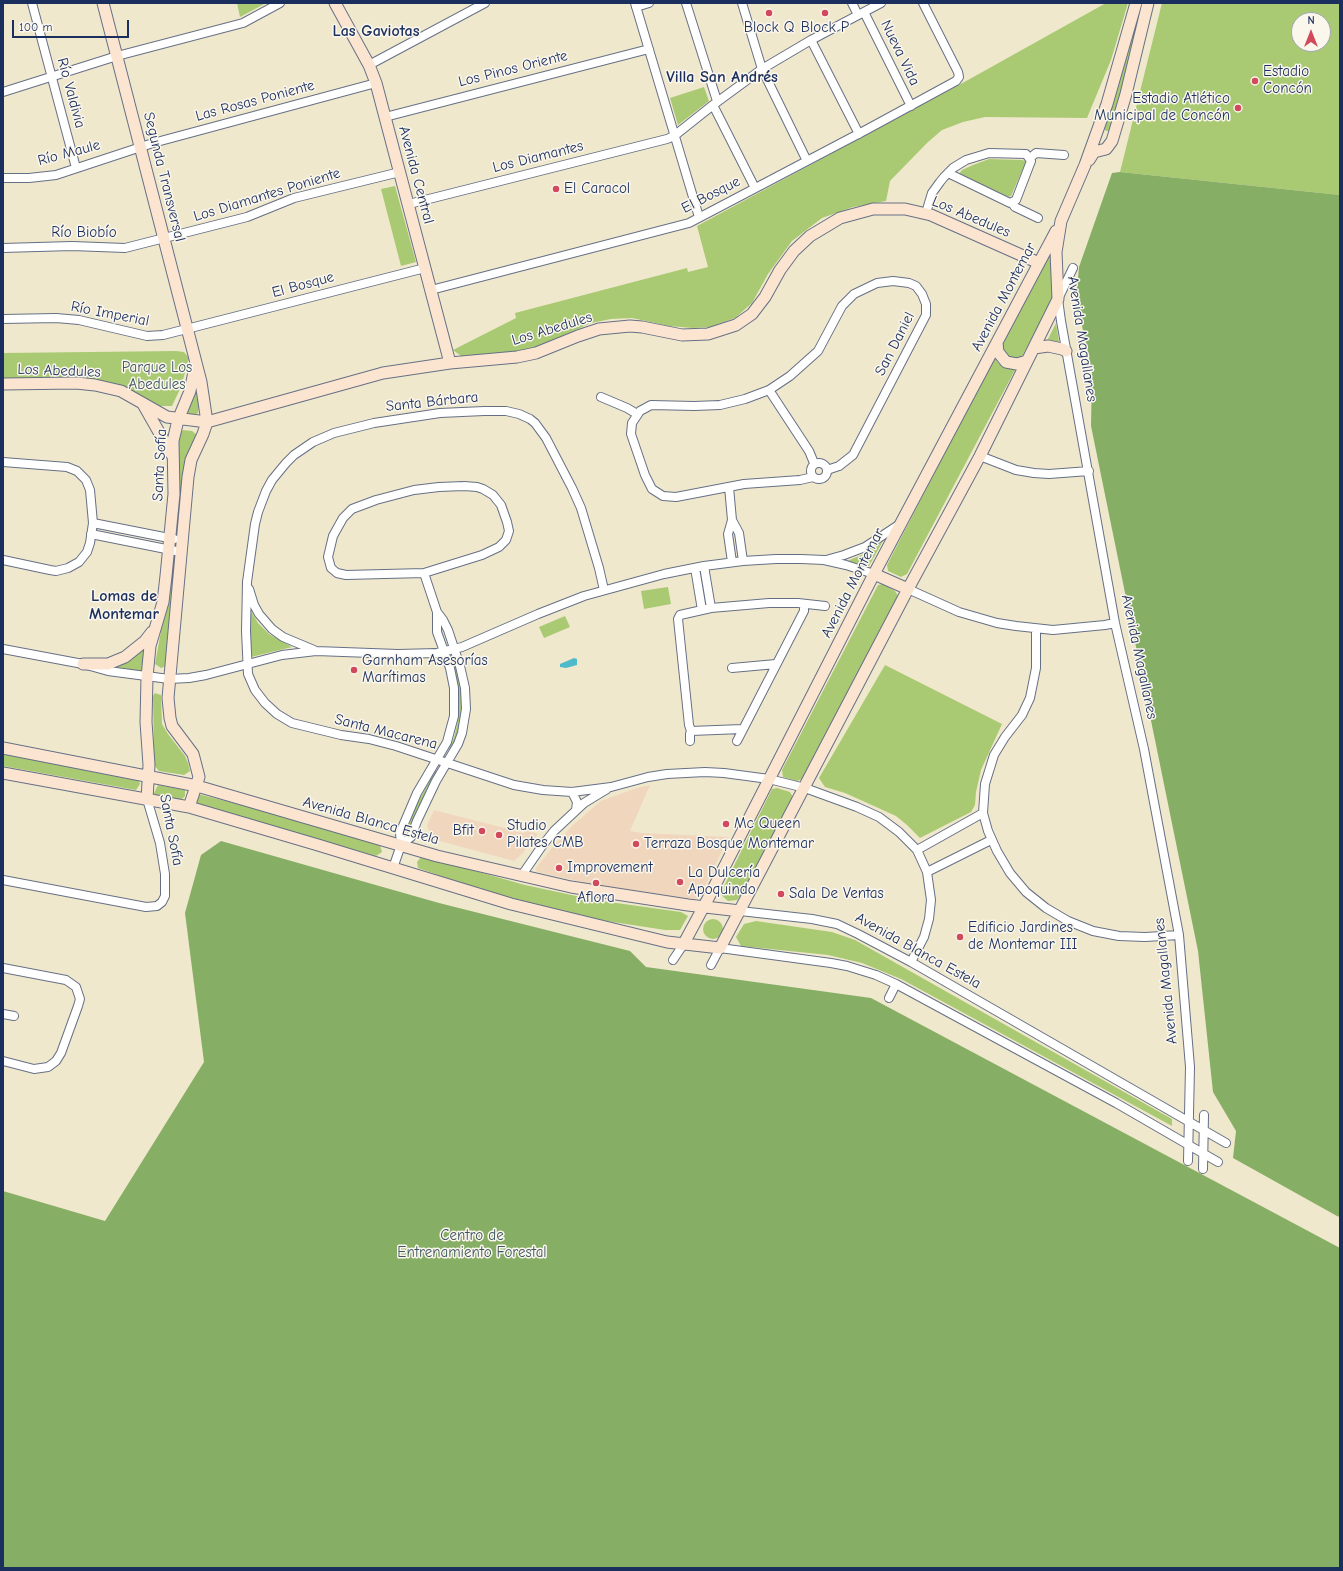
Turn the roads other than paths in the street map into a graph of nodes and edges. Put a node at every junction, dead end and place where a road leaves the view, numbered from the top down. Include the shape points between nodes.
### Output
1 (32, 3) edge
2 (103, 3) edge
3 (280, 3) edge
4 (335, 3) edge
5 (485, 3) edge
6 (649, 3) edge
7 (686, 3) edge
8 (742, 3) edge
9 (852, 3) edge
10 (881, 3) edge
11 (923, 3) edge
12 (1136, 3) edge
13 (1148, 3) edge
14 (636, 5) edge
15 (861, 14) junction
16 (811, 40) junction
17 (649, 49) junction
18 (117, 56) junction
19 (369, 65) junction
20 (762, 69) junction
21 (52, 77) junction
22 (376, 83) junction
23 (3, 92) edge
24 (715, 103) junction
25 (911, 106) junction
26 (385, 117) junction
27 (1100, 123) junction
28 (859, 134) junction
29 (674, 136) junction
30 (1114, 136) junction
31 (141, 147) junction
32 (1064, 155) dead end
33 (1030, 158) junction
34 (807, 161) junction
35 (1085, 165) junction
36 (76, 168) junction
37 (400, 172) junction
38 (948, 173) junction
39 (3, 178) edge
40 (755, 188) junction
41 (1012, 203) junction
42 (409, 204) junction
43 (928, 214) junction
44 (699, 217) junction
45 (1038, 218) dead end
46 (1061, 221) junction
47 (165, 239) junction
48 (3, 248) edge
49 (1039, 263) junction
50 (425, 268) junction
51 (1073, 268) dead end
52 (431, 290) junction
53 (1058, 299) junction
54 (3, 319) edge
55 (188, 330) junction
56 (997, 343) junction
57 (1034, 348) junction
58 (1066, 351) junction
59 (195, 358) junction
60 (1026, 361) junction
61 (450, 363) junction
62 (3, 384) edge
63 (769, 390) junction
64 (601, 398) dead end
65 (142, 404) junction
66 (637, 414) junction
67 (178, 420) junction
68 (207, 422) junction
69 (980, 456) junction
70 (173, 457) junction
71 (3, 462) edge
72 (814, 464) junction
73 (827, 470) junction
74 (1089, 471) junction
75 (813, 477) junction
76 (730, 486) junction
77 (732, 520) junction
78 (92, 523) junction
79 (900, 524) junction
80 (91, 534) junction
81 (170, 538) junction
82 (182, 541) junction
83 (169, 550) junction
84 (181, 552) junction
85 (3, 560) edge
86 (824, 560) junction
87 (743, 561) junction
88 (732, 562) junction
89 (704, 566) junction
90 (695, 568) junction
91 (424, 573) junction
92 (874, 574) junction
93 (247, 582) junction
94 (908, 589) junction
95 (604, 590) junction
96 (804, 604) junction
97 (825, 606) dead end
98 (710, 608) junction
99 (702, 610) junction
100 (437, 612) junction
101 (1115, 623) junction
102 (155, 628) junction
103 (1036, 629) junction
104 (454, 649) junction
105 (3, 650) edge
106 (316, 651) junction
107 (443, 651) junction
108 (247, 663) junction
109 (83, 664) junction
110 (776, 664) junction
111 (732, 668) dead end
112 (147, 676) junction
113 (169, 679) junction
114 (742, 729) junction
115 (691, 731) junction
116 (690, 741) dead end
117 (737, 741) dead end
118 (3, 748) edge
119 (437, 759) junction
120 (448, 762) junction
121 (3, 773) edge
122 (148, 776) junction
123 (769, 779) junction
124 (196, 786) junction
125 (611, 787) junction
126 (805, 788) junction
127 (572, 792) junction
128 (147, 799) junction
129 (189, 807) junction
130 (576, 810) junction
131 (983, 813) junction
132 (991, 840) junction
133 (401, 846) junction
134 (916, 850) junction
135 (393, 868) junction
136 (927, 872) junction
137 (522, 875) junction
138 (3, 880) edge
139 (704, 906) junction
140 (740, 911) junction
141 (1179, 936) junction
142 (683, 944) junction
143 (720, 948) junction
144 (673, 960) dead end
145 (911, 962) junction
146 (711, 965) dead end
147 (3, 968) edge
148 (896, 984) junction
149 (889, 998) dead end
150 (3, 1014) edge
151 (14, 1016) dead end
152 (3, 1061) edge
153 (1204, 1115) dead end
154 (1189, 1122) junction
155 (1204, 1130) junction
156 (1226, 1143) dead end
157 (1188, 1145) junction
158 (1203, 1154) junction
159 (1188, 1161) dead end
160 (1218, 1162) dead end
161 (1203, 1169) dead end

1 - 21 street, Río Valdivia
2 - 18 main road, Segunda Transversal
3 - 18 street via 243,23
4 - 19 main road, Avenida Central
5 - 19 street
6 - 14 street
7 - 24 street
8 - 20 street
9 - 15 street, Nueva Vida
10 - 15 street
11 - 25 street, El Bosque via 959,77
12 - 27 main road, Avenida Magallanes
13 - 30 main road, Avenida Magallanes
14 - 17 street
15 - 16 street
15 - 25 street, Nueva Vida
16 - 20 street
16 - 28 street
17 - 26 street, Los Pinos Oriente
17 - 29 street
18 - 21 street
18 - 31 main road, Segunda Transversal
19 - 22 main road, Avenida Central
20 - 24 street
20 - 34 street
21 - 23 street
21 - 36 street, Río Valdivia
22 - 26 main road, Avenida Central
22 - 31 street, Las Rosas Poniente
24 - 29 street
24 - 40 street
25 - 28 street, El Bosque
26 - 37 main road, Avenida Central
27 - 30 main road via 1104,136
27 - 35 main road, Avenida Magallanes
28 - 34 street, El Bosque
29 - 42 street, Los Diamantes
29 - 44 street
30 - 35 main road, Avenida Magallanes via 1109,147 1094,152
31 - 36 street, Río Maule
31 - 47 main road, Segunda Transversal
32 - 33 street via 1036,153
33 - 38 street via 1026,154 989,153 960,164
33 - 41 street via 1031,164 1016,200
34 - 40 street, El Bosque
35 - 46 main road, Avenida Magallanes
36 - 39 street, Río Maule via 56,175
37 - 42 main road, Avenida Central
37 - 47 street, Los Diamantes Poniente via 294,198 247,218
38 - 41 street
38 - 43 street via 935,189 937,194
40 - 44 street, El Bosque
41 - 45 street
42 - 50 main road, Avenida Central
43 - 49 main road, Los Abedules
43 - 61 main road, Los Abedules via 895,208 873,209 851,214 830,223 810,236 794,251 752,314 736,325 718,332 690,336 642,327 609,327 588,332 536,353
44 - 52 street, El Bosque via 689,223
46 - 49 main road, Avenida Montemar
46 - 53 main road, Avenida Magallanes via 1056,252
47 - 48 street, Río Biobío via 125,248
47 - 55 main road, Segunda Transversal
49 - 56 main road, Avenida Montemar
50 - 52 main road, Avenida Central
50 - 55 street, El Bosque
51 - 53 street
52 - 61 main road, Avenida Central
53 - 57 main road
53 - 58 street, Avenida Magallanes
54 - 55 street, Río Imperial via 79,320 147,336 163,336
55 - 59 main road, Segunda Transversal
56 - 60 main road via 998,352 1006,362 1017,364
56 - 79 main road, Avenida Montemar
57 - 58 main road via 1048,346
57 - 60 main road
58 - 74 street, Avenida Magallanes
59 - 67 main road, Santa Sofía via 190,391
59 - 68 main road, Santa Sofía via 202,382
60 - 69 main road
61 - 68 main road, Los Abedules via 383,373
62 - 65 main road, Los Abedules via 95,385 121,391
63 - 66 street, San Daniel via 720,405 651,405
63 - 72 street via 809,451
63 - 73 street, San Daniel via 814,355 842,306 858,292 877,283 893,281 916,286 922,294 926,304 926,315 864,434 849,459
64 - 66 street
65 - 67 main road, Los Abedules
65 - 70 main road
66 - 76 street, San Daniel via 632,423 632,434 645,475 655,492 672,498
67 - 68 main road, Los Abedules
67 - 70 main road, Santa Sofía via 173,441
68 - 82 main road, Santa Sofía via 191,460
69 - 74 street via 1016,470 1034,473
69 - 94 main road
70 - 81 main road, Santa Sofía via 174,494
71 - 78 street via 67,467 77,471 86,480 90,490
72 - 73 street via 823,463
72 - 75 street via 811,470
73 - 75 street, San Daniel via 821,479
74 - 101 street, Avenida Magallanes
75 - 76 street, San Daniel
76 - 77 street
77 - 87 street via 739,533
77 - 88 street via 728,534
78 - 80 street
78 - 81 street
79 - 86 street via 864,547
79 - 92 main road, Avenida Montemar
80 - 83 street
80 - 85 street via 86,552 79,562 68,568 56,571
81 - 82 street
81 - 83 main road, Santa Sofía
82 - 84 main road, Santa Sofía
83 - 84 street
83 - 102 main road, Santa Sofía via 163,602
84 - 113 main road, Santa Sofía
86 - 87 street
86 - 92 street
87 - 88 street
88 - 89 street
89 - 90 street
89 - 98 street
90 - 95 street
90 - 99 street
91 - 91 street via 482,555 503,544 508,535 508,526 501,505 493,495 483,489 464,486 432,487 401,493 352,509 336,530 328,557 329,565 337,573
91 - 100 street
92 - 94 main road
92 - 123 main road, Avenida Montemar
93 - 95 street, Santa Bárbara via 252,544 262,501 272,480 303,448 334,433 374,423 440,413 506,411 519,414 535,423 555,453 581,508
93 - 106 street, Santa Bárbara via 254,605 272,629
93 - 108 street, Santa Bárbara
94 - 103 street via 978,618
94 - 126 main road
95 - 104 street
96 - 97 street
96 - 98 street via 769,603
96 - 110 street via 804,611
98 - 99 street
99 - 115 street via 682,614 678,619
100 - 104 street via 448,630
100 - 107 street via 437,632
101 - 103 street via 1053,630
101 - 141 street, Avenida Magallanes via 1144,749
102 - 109 main road via 146,641 125,657 108,664
102 - 112 main road, Santa Sofía
103 - 131 street via 1033,688 1022,715 999,746 990,765 985,784
104 - 107 street
104 - 120 street via 463,680 466,709 458,744
105 - 109 street
106 - 107 street via 398,654
106 - 108 street
107 - 119 street via 453,678 455,707 450,734
108 - 113 street via 206,676
108 - 119 street, Santa Macarena via 251,682 259,697 284,719 300,726 389,744
109 - 112 street via 108,671
110 - 111 street
110 - 114 street
112 - 113 street
112 - 122 main road, Santa Sofía
113 - 124 main road, Santa Sofía via 168,698 172,726 193,754 199,777
114 - 115 street
114 - 117 street
115 - 116 street
118 - 122 main road, Avenida Blanca Estela
119 - 120 street, Santa Macarena
119 - 133 street via 407,816 400,833
120 - 127 street, Santa Macarena via 514,785
120 - 133 street via 436,781 411,837
121 - 128 main road
122 - 124 main road, Avenida Blanca Estela
122 - 128 main road, Santa Sofía
123 - 125 street, Santa Macarena via 724,773 686,773 648,777
123 - 126 street, Santa Macarena
123 - 139 main road, Avenida Montemar
124 - 129 main road, Santa Sofía
124 - 133 main road, Avenida Blanca Estela
125 - 127 street, Santa Macarena
125 - 130 street, Santa Macarena via 592,797
126 - 134 street, Santa Macarena via 874,814 899,832
126 - 140 main road
127 - 130 street via 577,802
128 - 129 main road
128 - 138 street, Santa Sofía via 160,843 165,874 164,899 160,904 151,907 132,905
129 - 135 main road
130 - 137 street, Santa Macarena via 554,831
131 - 132 street
131 - 134 street
132 - 136 street
132 - 141 street via 1003,862 1026,892 1068,922 1093,931 1119,936
133 - 135 street
133 - 137 main road, Avenida Blanca Estela
134 - 136 street, Santa Macarena
135 - 142 main road via 511,904
136 - 145 street, Santa Macarena via 931,900 929,919 924,937
137 - 139 main road, Avenida Blanca Estela via 587,890
139 - 140 main road, Avenida Blanca Estela
139 - 142 main road, Avenida Montemar
140 - 143 main road
140 - 145 street, Avenida Blanca Estela via 837,924
141 - 154 street, Avenida Magallanes via 1190,1067
142 - 143 main road
142 - 144 street, Avenida Montemar
143 - 146 street
143 - 148 street via 847,966
145 - 154 street, Avenida Blanca Estela
147 - 152 street via 66,980 76,988 80,999 62,1053 56,1061 48,1067 34,1069
148 - 149 street
148 - 157 street via 1116,1103
150 - 151 street
153 - 155 street
154 - 155 street, Avenida Blanca Estela
154 - 157 street, Avenida Magallanes
155 - 156 street, Avenida Blanca Estela
155 - 158 street
157 - 158 street
157 - 159 street, Avenida Magallanes
158 - 160 street
158 - 161 street

